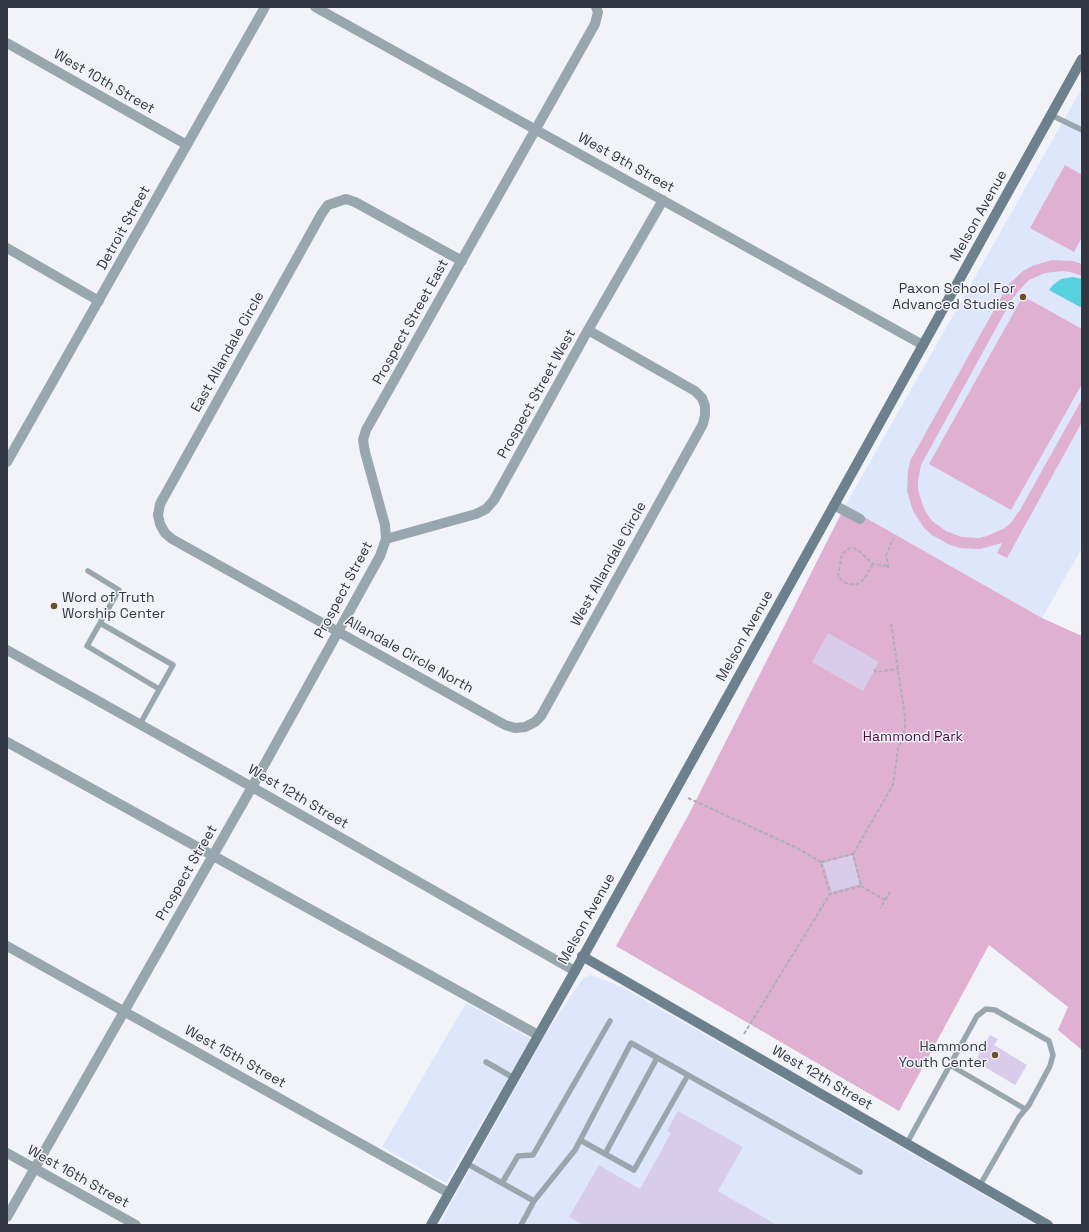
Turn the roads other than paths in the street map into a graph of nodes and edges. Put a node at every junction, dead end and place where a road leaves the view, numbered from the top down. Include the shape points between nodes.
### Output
1 (265, 7) edge
2 (315, 7) edge
3 (596, 7) edge
4 (7, 43) edge
5 (1082, 59) edge
6 (1051, 115) junction
7 (535, 129) junction
8 (1082, 130) edge
9 (187, 145) junction
10 (663, 200) junction
11 (7, 248) edge
12 (462, 261) junction
13 (99, 301) junction
14 (588, 330) junction
15 (923, 345) junction
16 (8, 458) edge
17 (834, 505) junction
18 (860, 519) dead end
19 (160, 524) joint
20 (386, 539) junction
21 (88, 571) dead end
22 (100, 623) junction
23 (338, 632) junction
24 (7, 650) edge
25 (159, 688) junction
26 (140, 724) junction
27 (525, 727) joint
28 (7, 742) edge
29 (252, 787) junction
30 (213, 855) junction
31 (7, 946) edge
32 (582, 956) junction
33 (574, 971) junction
34 (123, 1011) junction
35 (610, 1021) dead end
36 (538, 1035) junction
37 (657, 1058) junction
38 (486, 1062) dead end
39 (950, 1065) junction
40 (688, 1075) junction
41 (514, 1078) junction
42 (1025, 1109) junction
43 (580, 1140) junction
44 (907, 1143) junction
45 (7, 1153) edge
46 (605, 1154) junction
47 (466, 1163) junction
48 (34, 1168) junction
49 (860, 1172) dead end
50 (502, 1183) junction
51 (980, 1185) junction
52 (449, 1193) junction
53 (534, 1201) junction
54 (7, 1217) edge
55 (136, 1225) edge
56 (431, 1225) edge
57 (521, 1225) edge
58 (1048, 1225) edge

1 - 9 street, Detroit Street
2 - 7 street, West 9th Street
3 - 7 street via 598,12 595,24
4 - 9 street, West 10th Street
5 - 6 street, Melson Avenue
6 - 8 lane
6 - 15 street, Melson Avenue
7 - 10 street, West 9th Street
7 - 12 street, Prospect Street East
9 - 13 street, Detroit Street
10 - 14 street, Prospect Street West
10 - 15 street, West 9th Street
11 - 13 street
12 - 19 street, East Allandale Circle via 355,202 346,200 328,205 160,504
12 - 20 street, Prospect Street East via 366,430 363,440 382,511
13 - 16 street, Detroit Street
14 - 20 street, Prospect Street West via 494,500 486,509
14 - 27 street, West Allandale Circle via 695,391 702,398 705,415 703,424 541,716
15 - 17 street, Melson Avenue
17 - 18 street
17 - 32 street, Melson Avenue
19 - 23 street, Allandale Circle North via 172,539
20 - 23 street, Prospect Street via 380,556
21 - 22 lane via 119,590
22 - 25 lane via 87,646
22 - 25 lane via 173,665
23 - 27 street, Allandale Circle North via 505,725
23 - 29 street, Prospect Street
24 - 26 street, West 12th Street
25 - 26 lane
26 - 29 street, West 12th Street
28 - 30 street
29 - 30 street, Prospect Street
29 - 33 street, West 12th Street
30 - 34 street, Prospect Street
30 - 36 street
31 - 34 street, West 15th Street
32 - 33 street, Melson Avenue
32 - 44 street, West 12th Street
33 - 36 street, Melson Avenue
34 - 48 street, Prospect Street
34 - 52 street, West 15th Street
35 - 50 lane via 533,1155 518,1156
36 - 41 street, Melson Avenue
37 - 40 lane
37 - 43 lane via 631,1043
37 - 46 lane
38 - 41 lane
39 - 42 lane
39 - 42 lane via 977,1016 986,1009 995,1010 1049,1042 1053,1055 1050,1066
39 - 44 lane
40 - 46 lane via 634,1170
40 - 49 lane
41 - 47 street, Melson Avenue
42 - 51 lane
43 - 46 lane
43 - 53 lane
44 - 51 street, West 12th Street
45 - 48 street, West 16th Street
47 - 50 lane
47 - 52 street, Melson Avenue
48 - 54 street, Prospect Street
48 - 55 street, West 16th Street
50 - 53 lane
51 - 58 street, West 12th Street
52 - 56 street, Melson Avenue
53 - 57 lane

